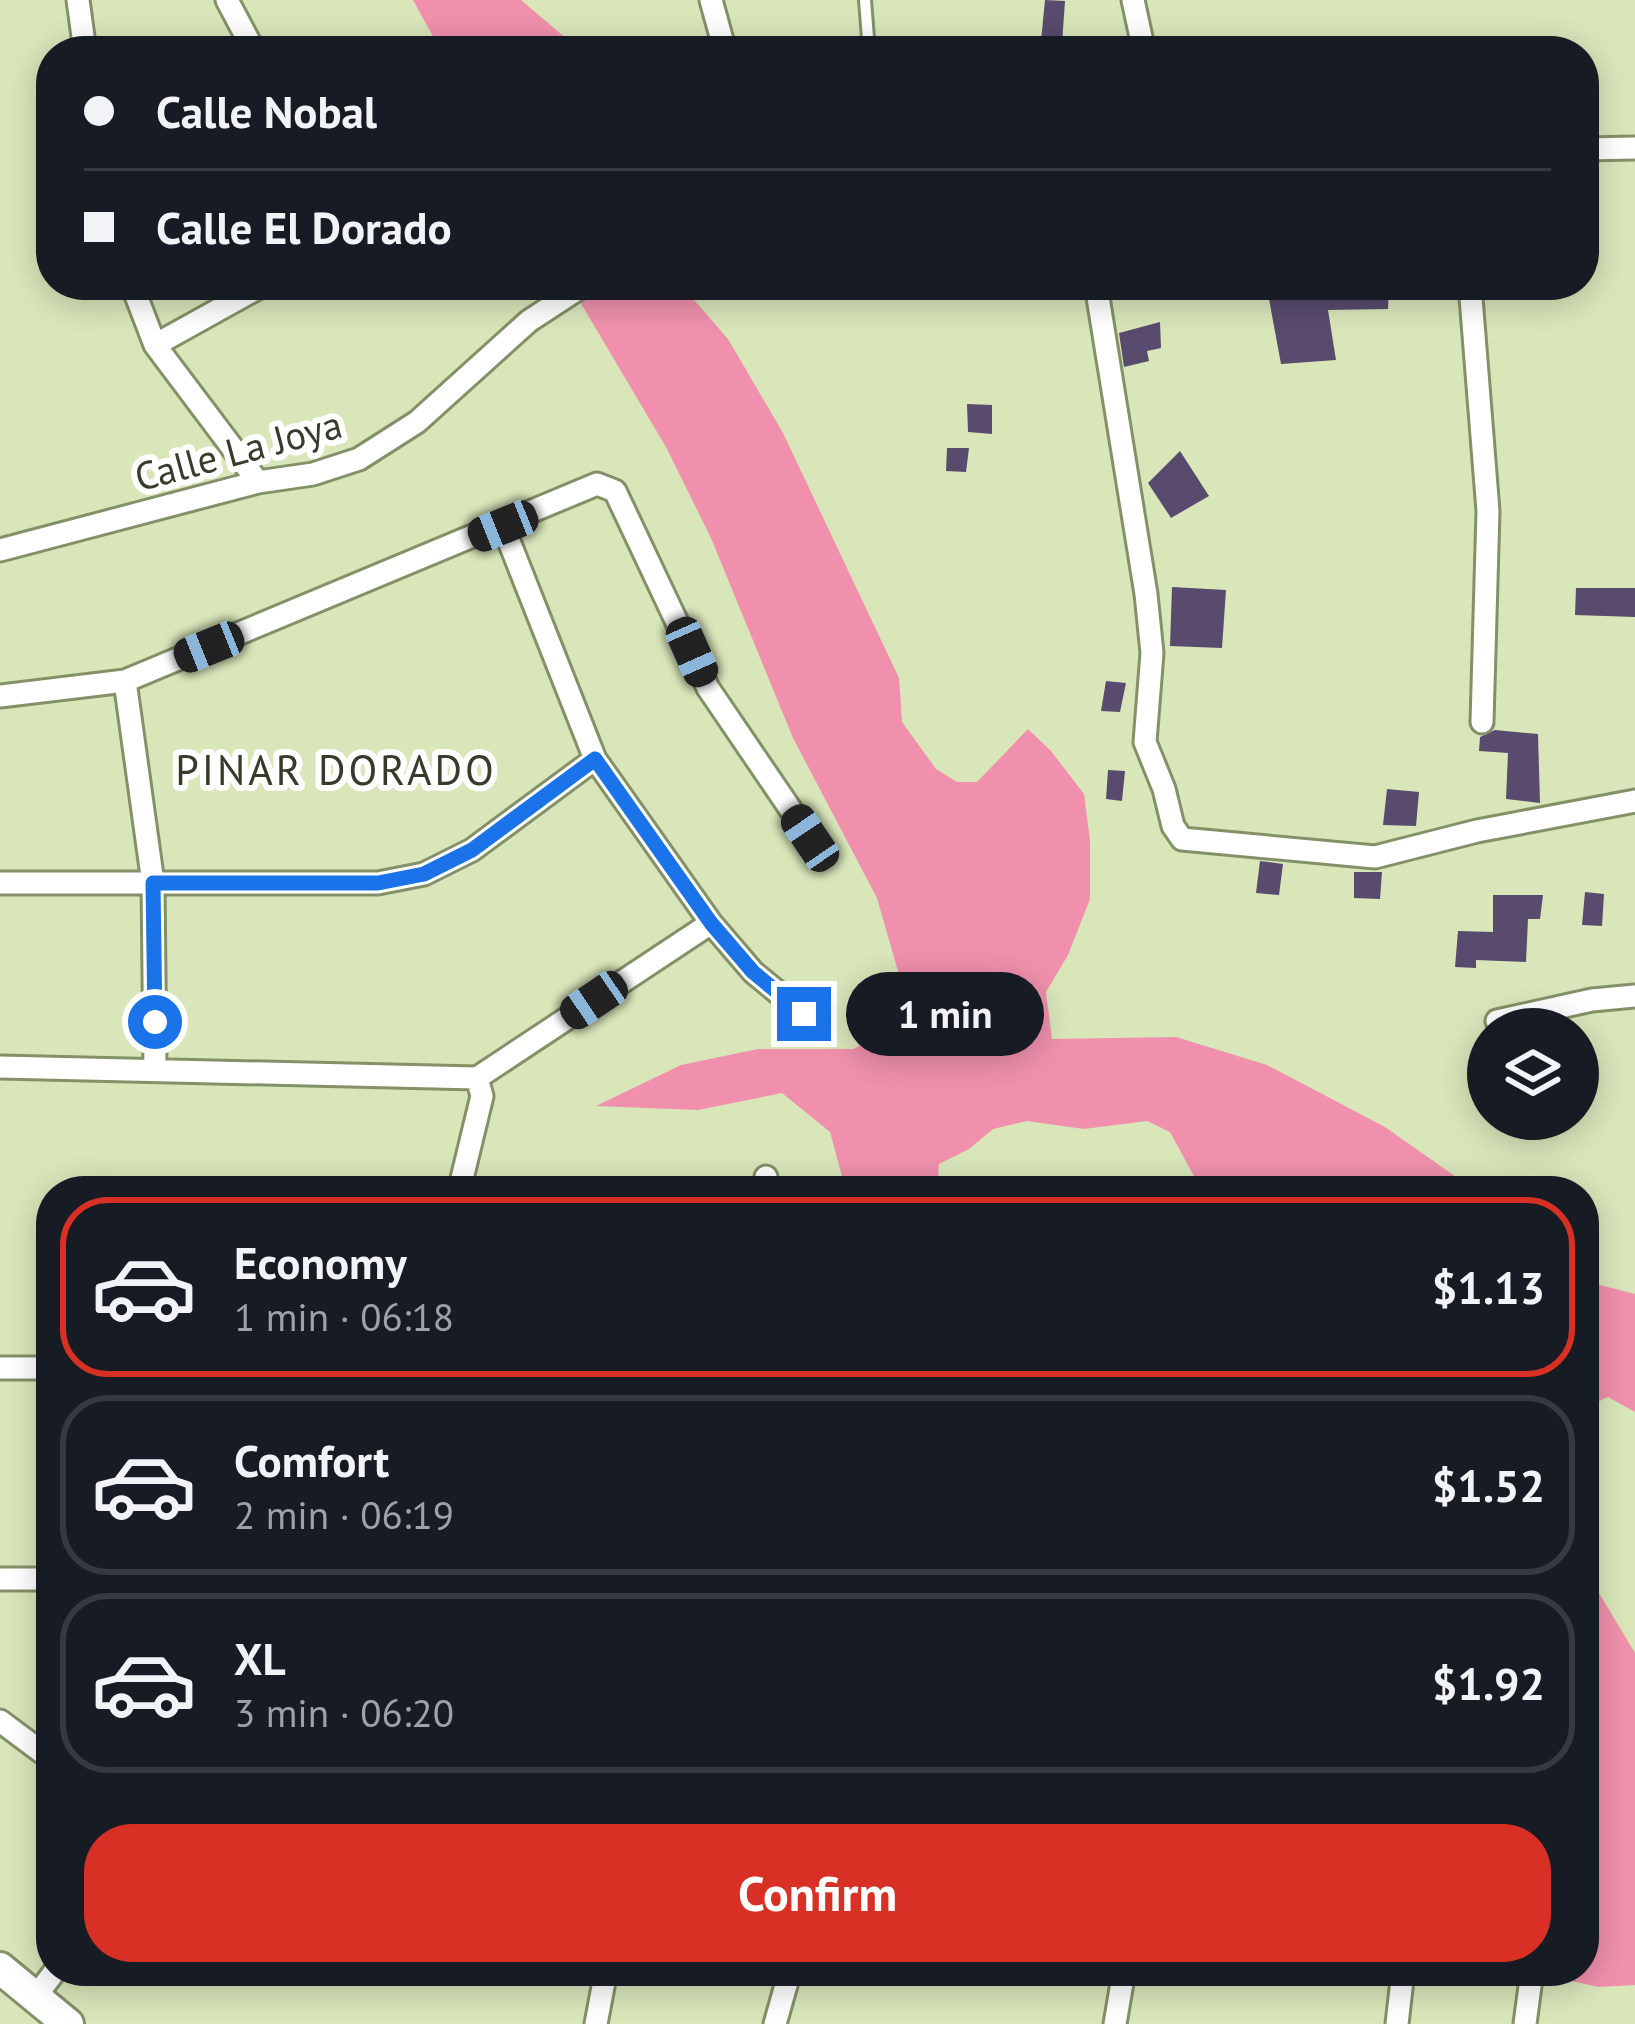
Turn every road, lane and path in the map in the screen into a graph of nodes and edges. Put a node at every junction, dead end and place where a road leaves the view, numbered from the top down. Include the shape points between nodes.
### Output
1 (78, 0) edge
2 (226, 0) edge
3 (711, 0) edge
4 (865, 0) edge
5 (1133, 0) edge
6 (83, 36) edge
7 (246, 36) edge
8 (721, 36) edge
9 (868, 36) edge
10 (1141, 36) edge
11 (1635, 148) edge
12 (1599, 149) edge
13 (138, 300) edge
14 (236, 300) edge
15 (562, 300) edge
16 (1098, 300) edge
17 (1471, 300) edge
18 (155, 345) junction
19 (259, 482) junction
20 (503, 526) junction
21 (0, 550) edge
22 (125, 681) junction
23 (0, 695) edge
24 (1482, 722) dead end
25 (595, 759) junction
26 (1635, 801) edge
27 (810, 838) dead end
28 (153, 883) junction
29 (0, 884) edge
30 (711, 923) junction
31 (1635, 996) edge
32 (1556, 1008) edge
33 (804, 1014) dead end
34 (0, 1067) edge
35 (155, 1068) junction
36 (477, 1078) junction
37 (462, 1176) edge
38 (0, 1368) edge
39 (36, 1369) edge
40 (0, 1579) edge
41 (36, 1579) edge
42 (0, 1721) edge
43 (36, 1748) edge
44 (0, 1968) edge
45 (44, 1986) edge
46 (603, 1986) edge
47 (786, 1986) edge
48 (1121, 1986) edge
49 (1401, 1986) edge
50 (1530, 1986) edge
51 (36, 1996) junction
52 (68, 2024) edge
53 (596, 2024) edge
54 (775, 2024) edge
55 (1114, 2024) edge
56 (1397, 2024) edge
57 (1525, 2024) edge

1 - 6 street
2 - 7 street
3 - 8 street
4 - 9 lane
5 - 10 street
11 - 12 street
13 - 18 street
14 - 18 street
15 - 19 street, Calle La Joya via 417,422 359,459
16 - 26 street via 1146,594 1152,653 1145,742 1182,839 1375,857
17 - 24 street via 1488,512
18 - 19 street
19 - 21 street, Calle La Joya
20 - 22 street
20 - 25 street
20 - 27 street via 597,484 615,491 708,688
22 - 23 street
22 - 28 street
25 - 28 street via 472,850 424,874 378,883
25 - 30 street
28 - 29 street
28 - 35 street
30 - 33 street
30 - 36 street
31 - 32 street
34 - 35 street
35 - 36 street
36 - 37 street via 482,1096
38 - 39 street
40 - 41 street
42 - 43 street
44 - 51 main road
45 - 51 street
46 - 53 street
47 - 54 street
48 - 55 street
49 - 56 street
50 - 57 street
51 - 52 main road

